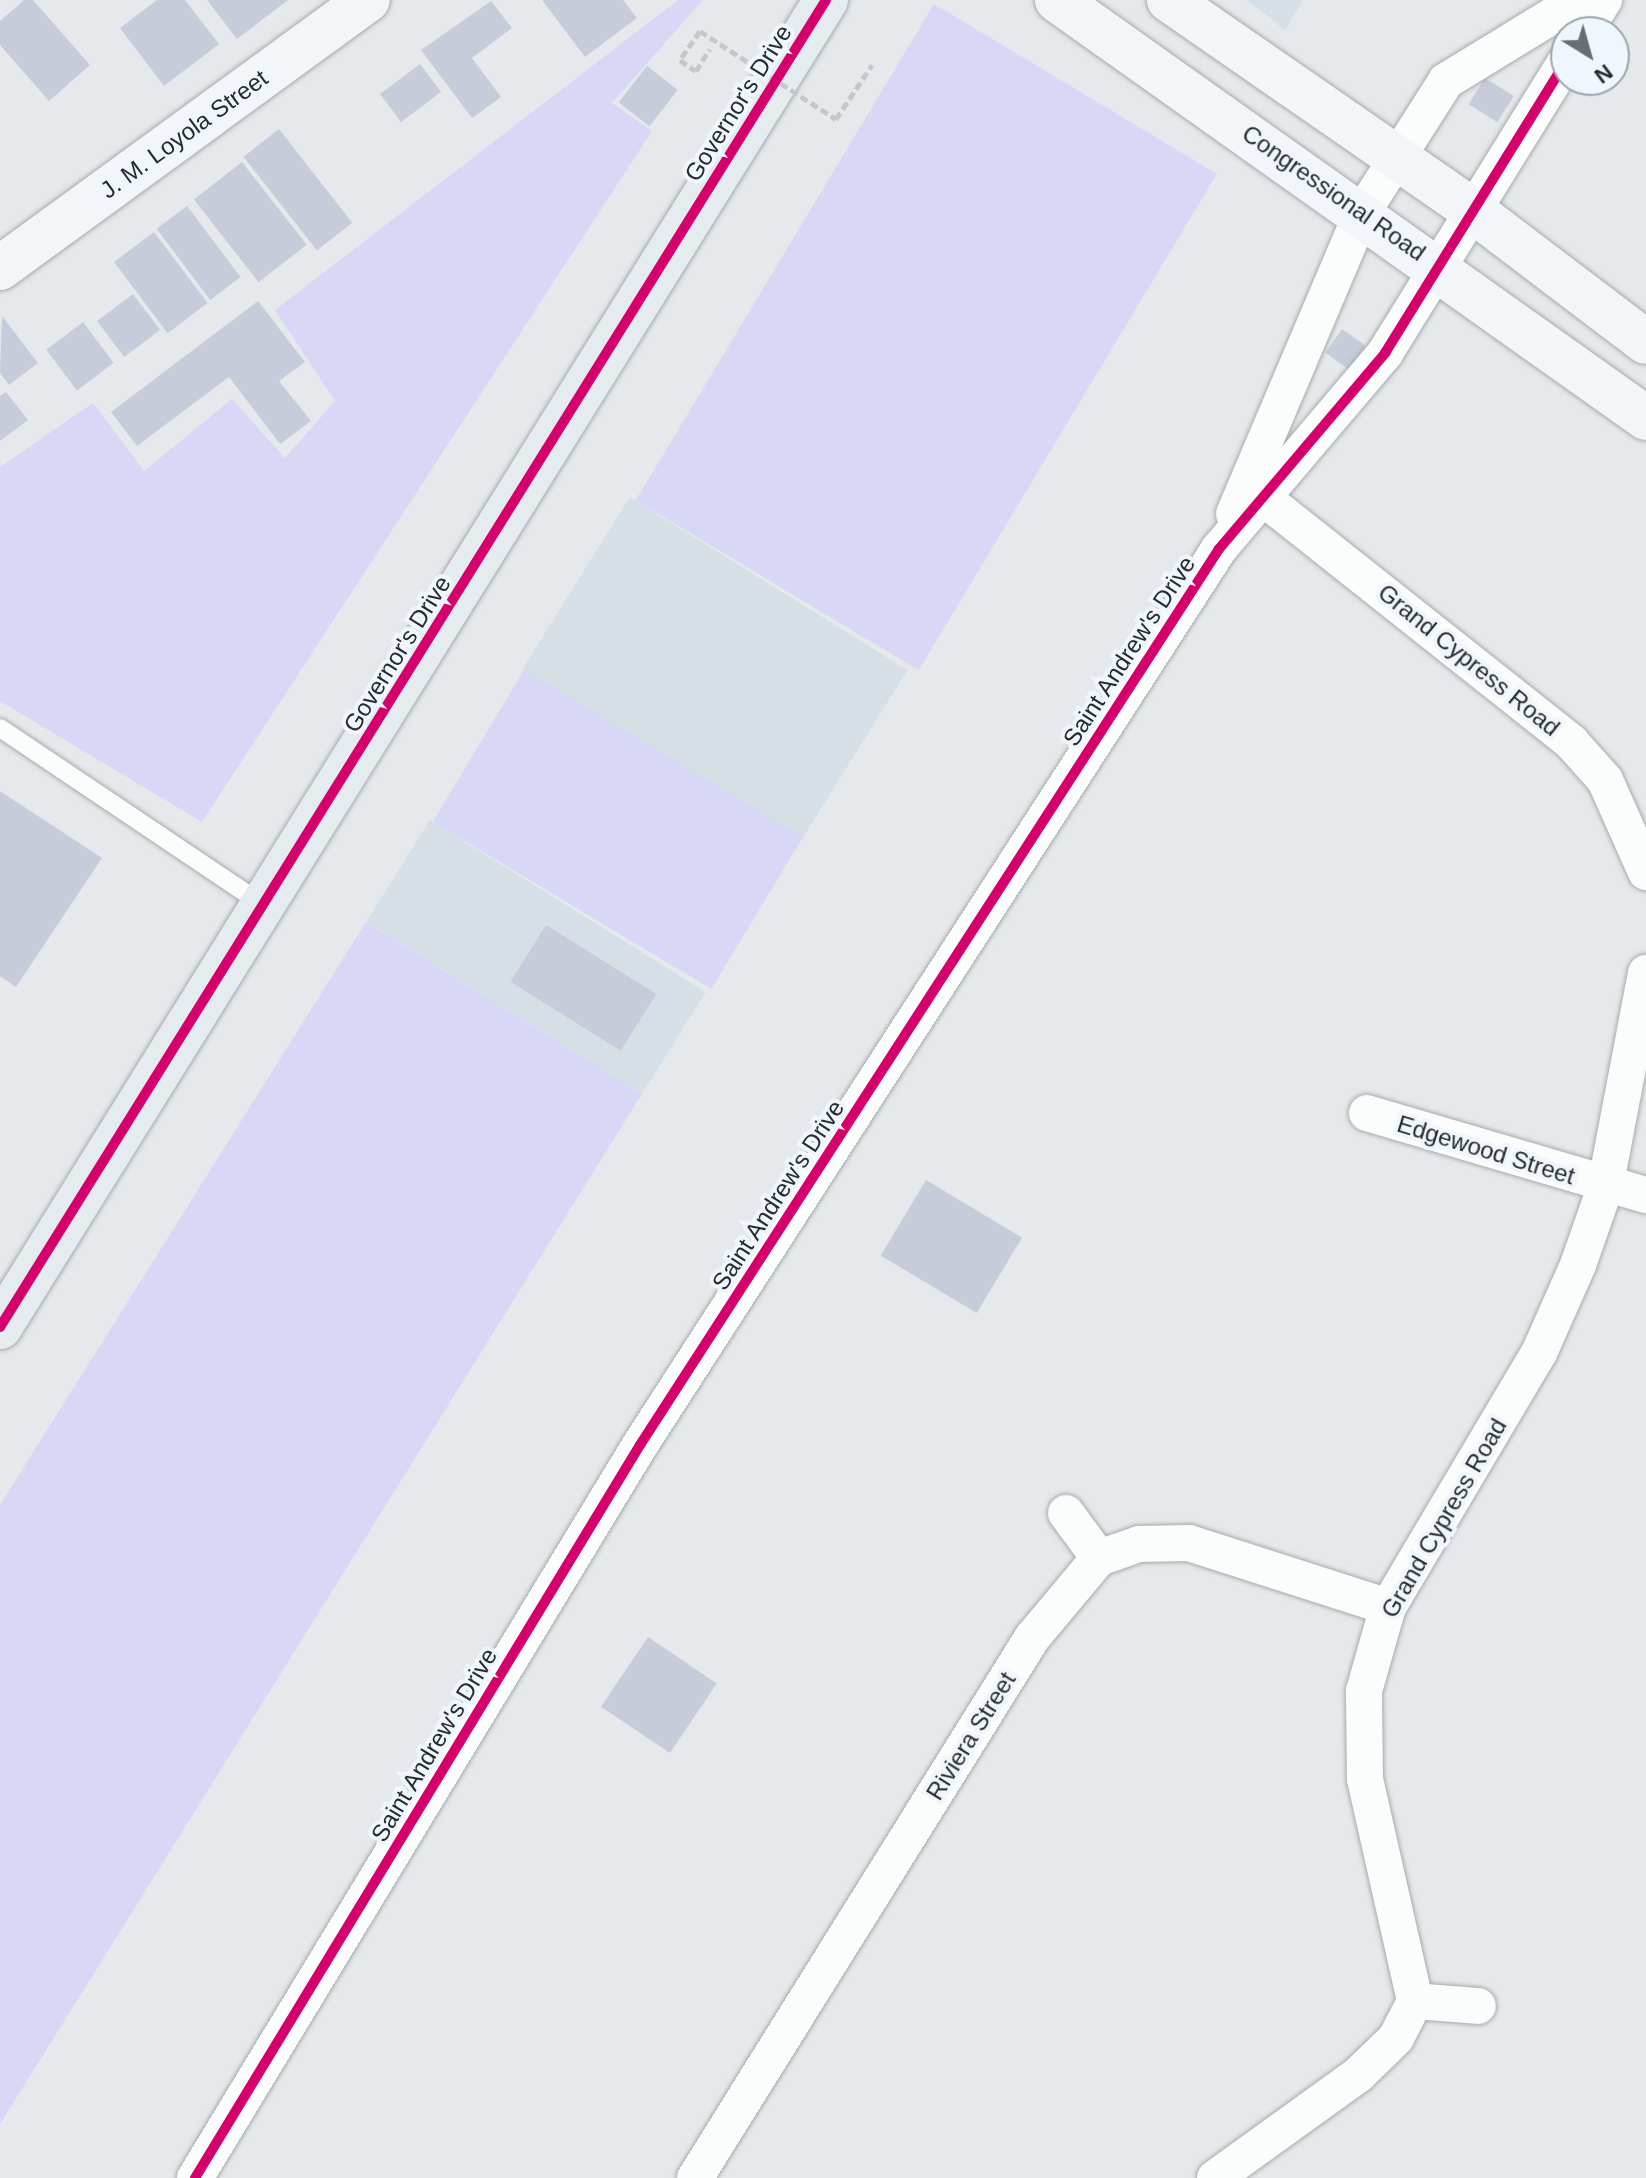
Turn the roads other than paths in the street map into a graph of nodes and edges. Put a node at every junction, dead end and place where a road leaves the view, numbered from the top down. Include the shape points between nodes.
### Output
1 (368, 0) edge
2 (826, 0) edge
3 (1057, 0) edge
4 (1169, 0) edge
5 (1578, 0) edge
6 (1550, 86) edge
7 (1398, 160) junction
8 (1472, 210) junction
9 (1362, 213) junction
10 (1435, 263) junction
11 (0, 268) edge
12 (1646, 342) edge
13 (1646, 418) edge
14 (1255, 491) junction
15 (0, 728) edge
16 (1646, 872) edge
17 (263, 905) junction
18 (1646, 973) edge
19 (1367, 1113) dead end
20 (1605, 1188) junction
21 (1646, 1195) edge
22 (0, 1327) edge
23 (1066, 1513) dead end
24 (1099, 1558) junction
25 (1388, 1607) junction
26 (1415, 2001) junction
27 (1478, 2006) dead end
28 (195, 2178) edge
29 (695, 2178) edge
30 (1215, 2178) edge

1 - 11 main road, J. M. Loyola Street
2 - 17 highway, Governor's Drive
3 - 9 main road, Congressional Road
4 - 7 main road
5 - 7 street, Saint Andrew's Drive via 1446,81
6 - 8 street, Saint Andrew's Drive
7 - 8 main road
7 - 9 street, Saint Andrew's Drive
8 - 10 street, Saint Andrew's Drive
8 - 12 main road
9 - 10 main road, Congressional Road
9 - 14 street, Saint Andrew's Drive
10 - 13 main road, Congressional Road
10 - 14 street, Saint Andrew's Drive via 1385,353
14 - 16 street, Grand Cypress Road via 1571,742 1605,780
14 - 28 street, Saint Andrew's Drive via 640,1445
15 - 17 lane
17 - 22 highway, Governor's Drive
18 - 20 street, Grand Cypress Road
19 - 20 street, Edgewood Street
20 - 21 street, Edgewood Street
20 - 25 street, Grand Cypress Road via 1539,1353
23 - 24 street
24 - 25 street via 1139,1544 1189,1543
24 - 29 street, Riviera Street via 1032,1638
25 - 26 street, Grand Cypress Road via 1364,1691 1365,1779
26 - 27 street
26 - 30 street via 1396,2038 1358,2075

